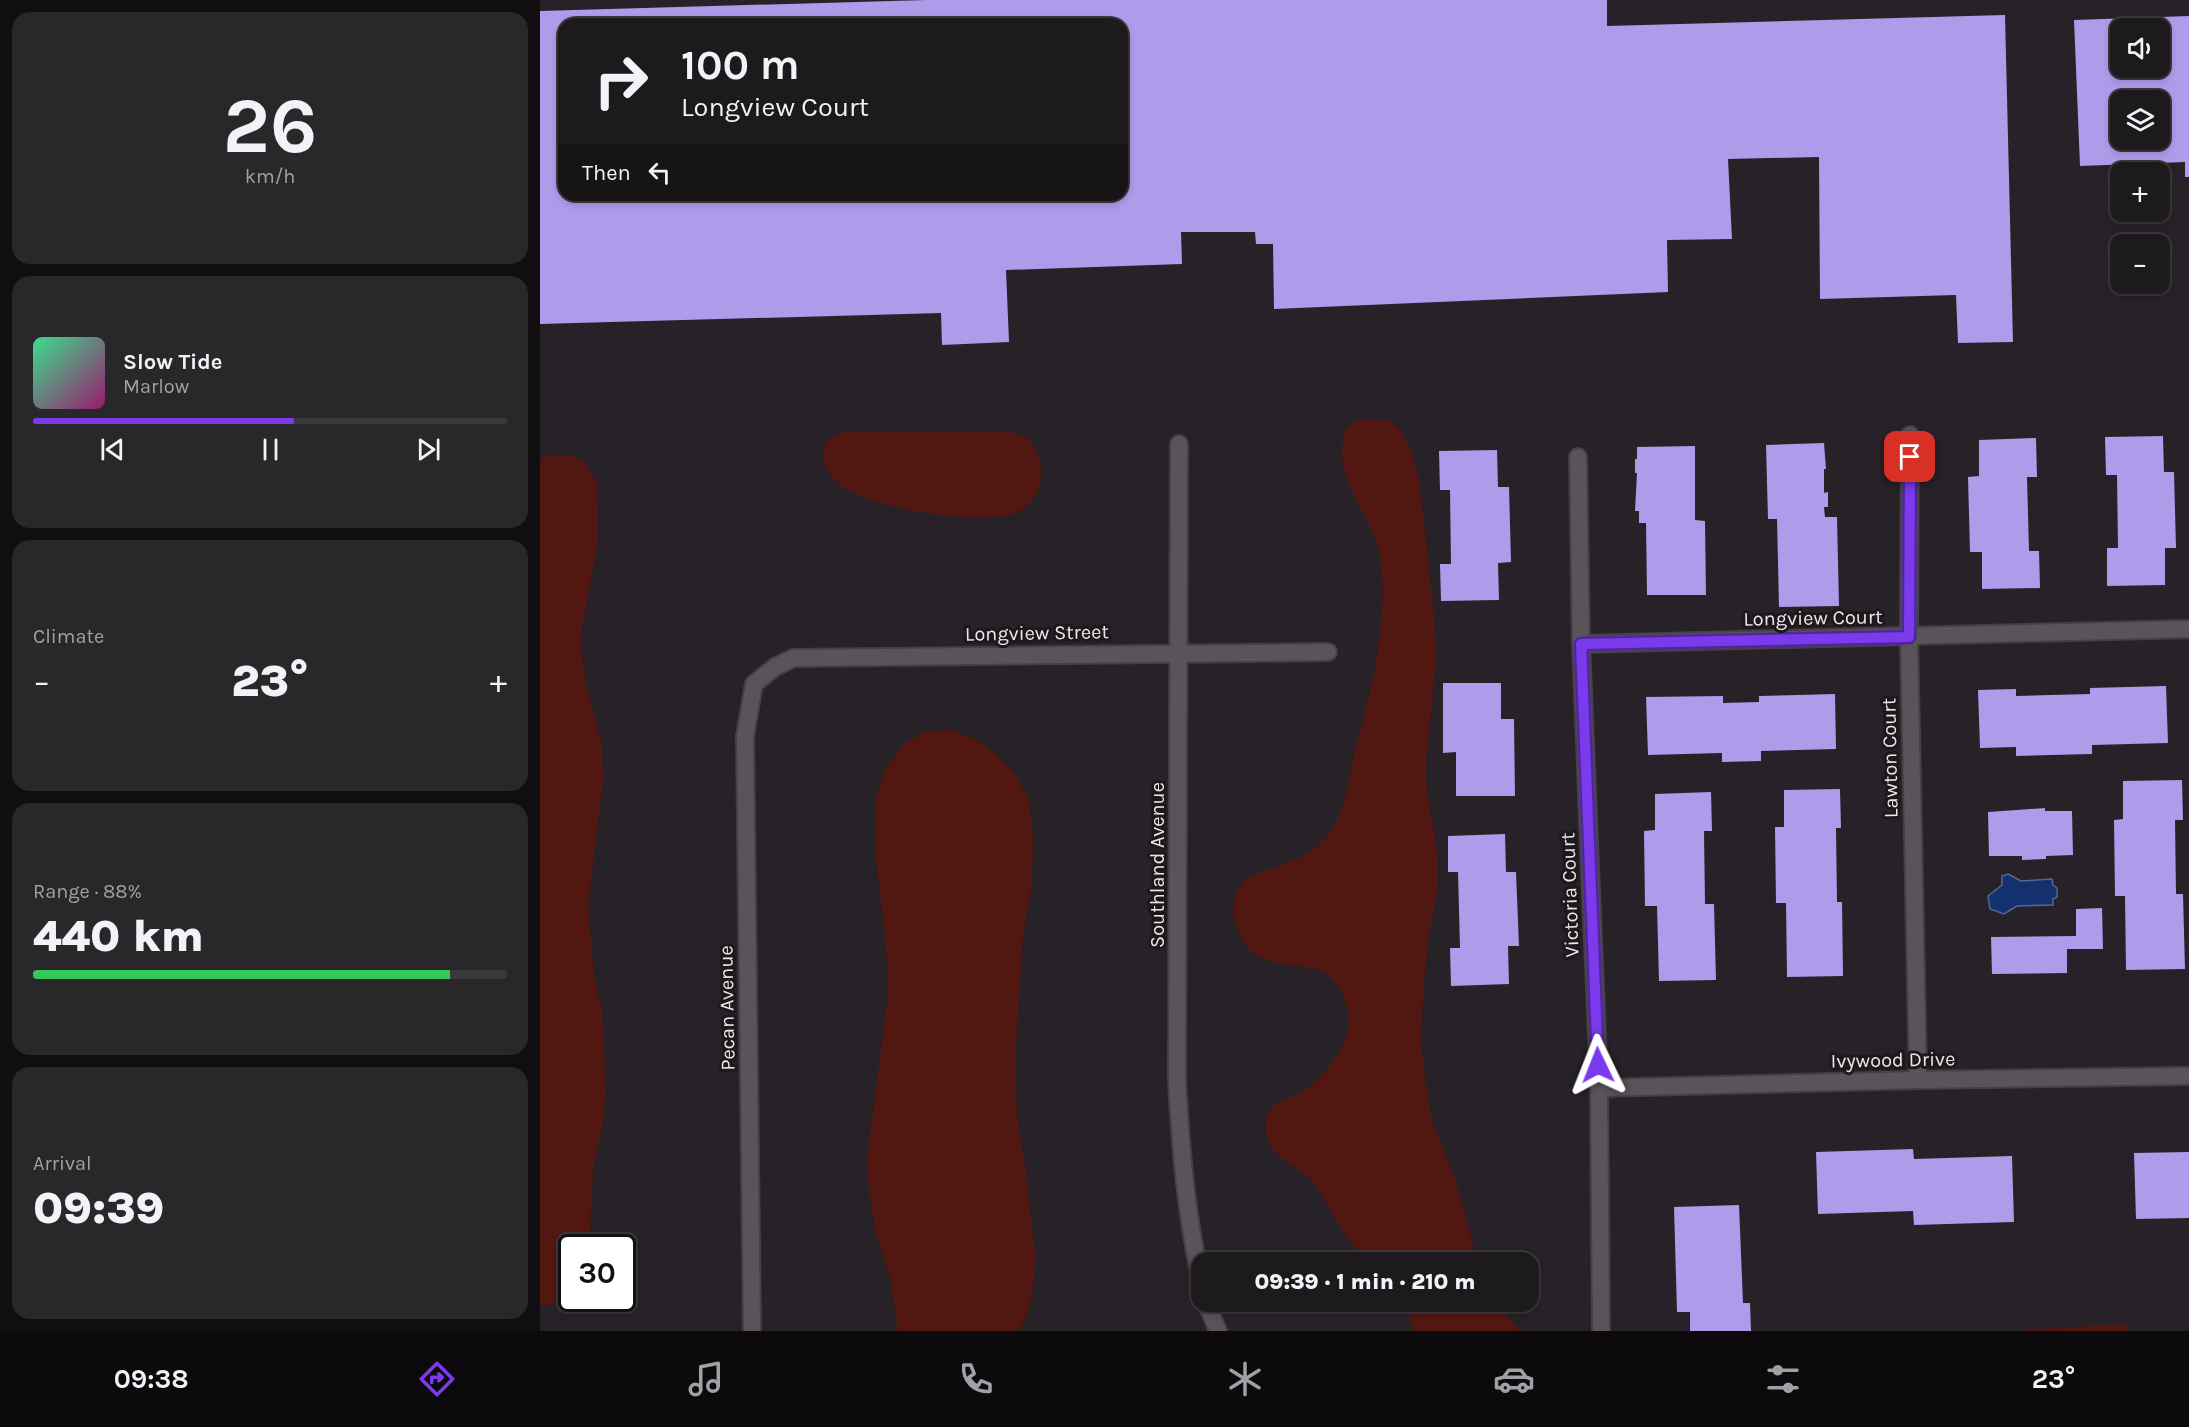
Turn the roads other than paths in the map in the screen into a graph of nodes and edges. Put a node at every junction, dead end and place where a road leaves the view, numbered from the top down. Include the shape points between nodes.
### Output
1 (1910, 435) dead end
2 (1179, 444) dead end
3 (1578, 458) dead end
4 (2189, 629) edge
5 (1909, 637) junction
6 (1581, 644) junction
7 (1178, 652) junction
8 (1328, 652) dead end
9 (754, 684) joint
10 (2189, 1076) edge
11 (1918, 1080) junction
12 (1599, 1088) junction
13 (1195, 1252) edge
14 (1210, 1312) edge
15 (752, 1331) edge
16 (1218, 1331) edge
17 (1601, 1331) edge

1 - 5 street, Lawton Court
2 - 7 street, Southland Avenue
3 - 6 street, Victoria Court
4 - 5 street, Longview Court
5 - 6 street, Longview Court
5 - 11 street, Lawton Court
6 - 12 street, Victoria Court
7 - 8 street, Longview Street
7 - 9 street, Longview Street via 793,658
7 - 13 street, Southland Avenue via 1177,1081 1182,1164
9 - 15 street, Pecan Avenue via 745,736
10 - 11 street, Ivywood Drive
11 - 12 street, Ivywood Drive
12 - 17 street, Victoria Court
14 - 16 street

